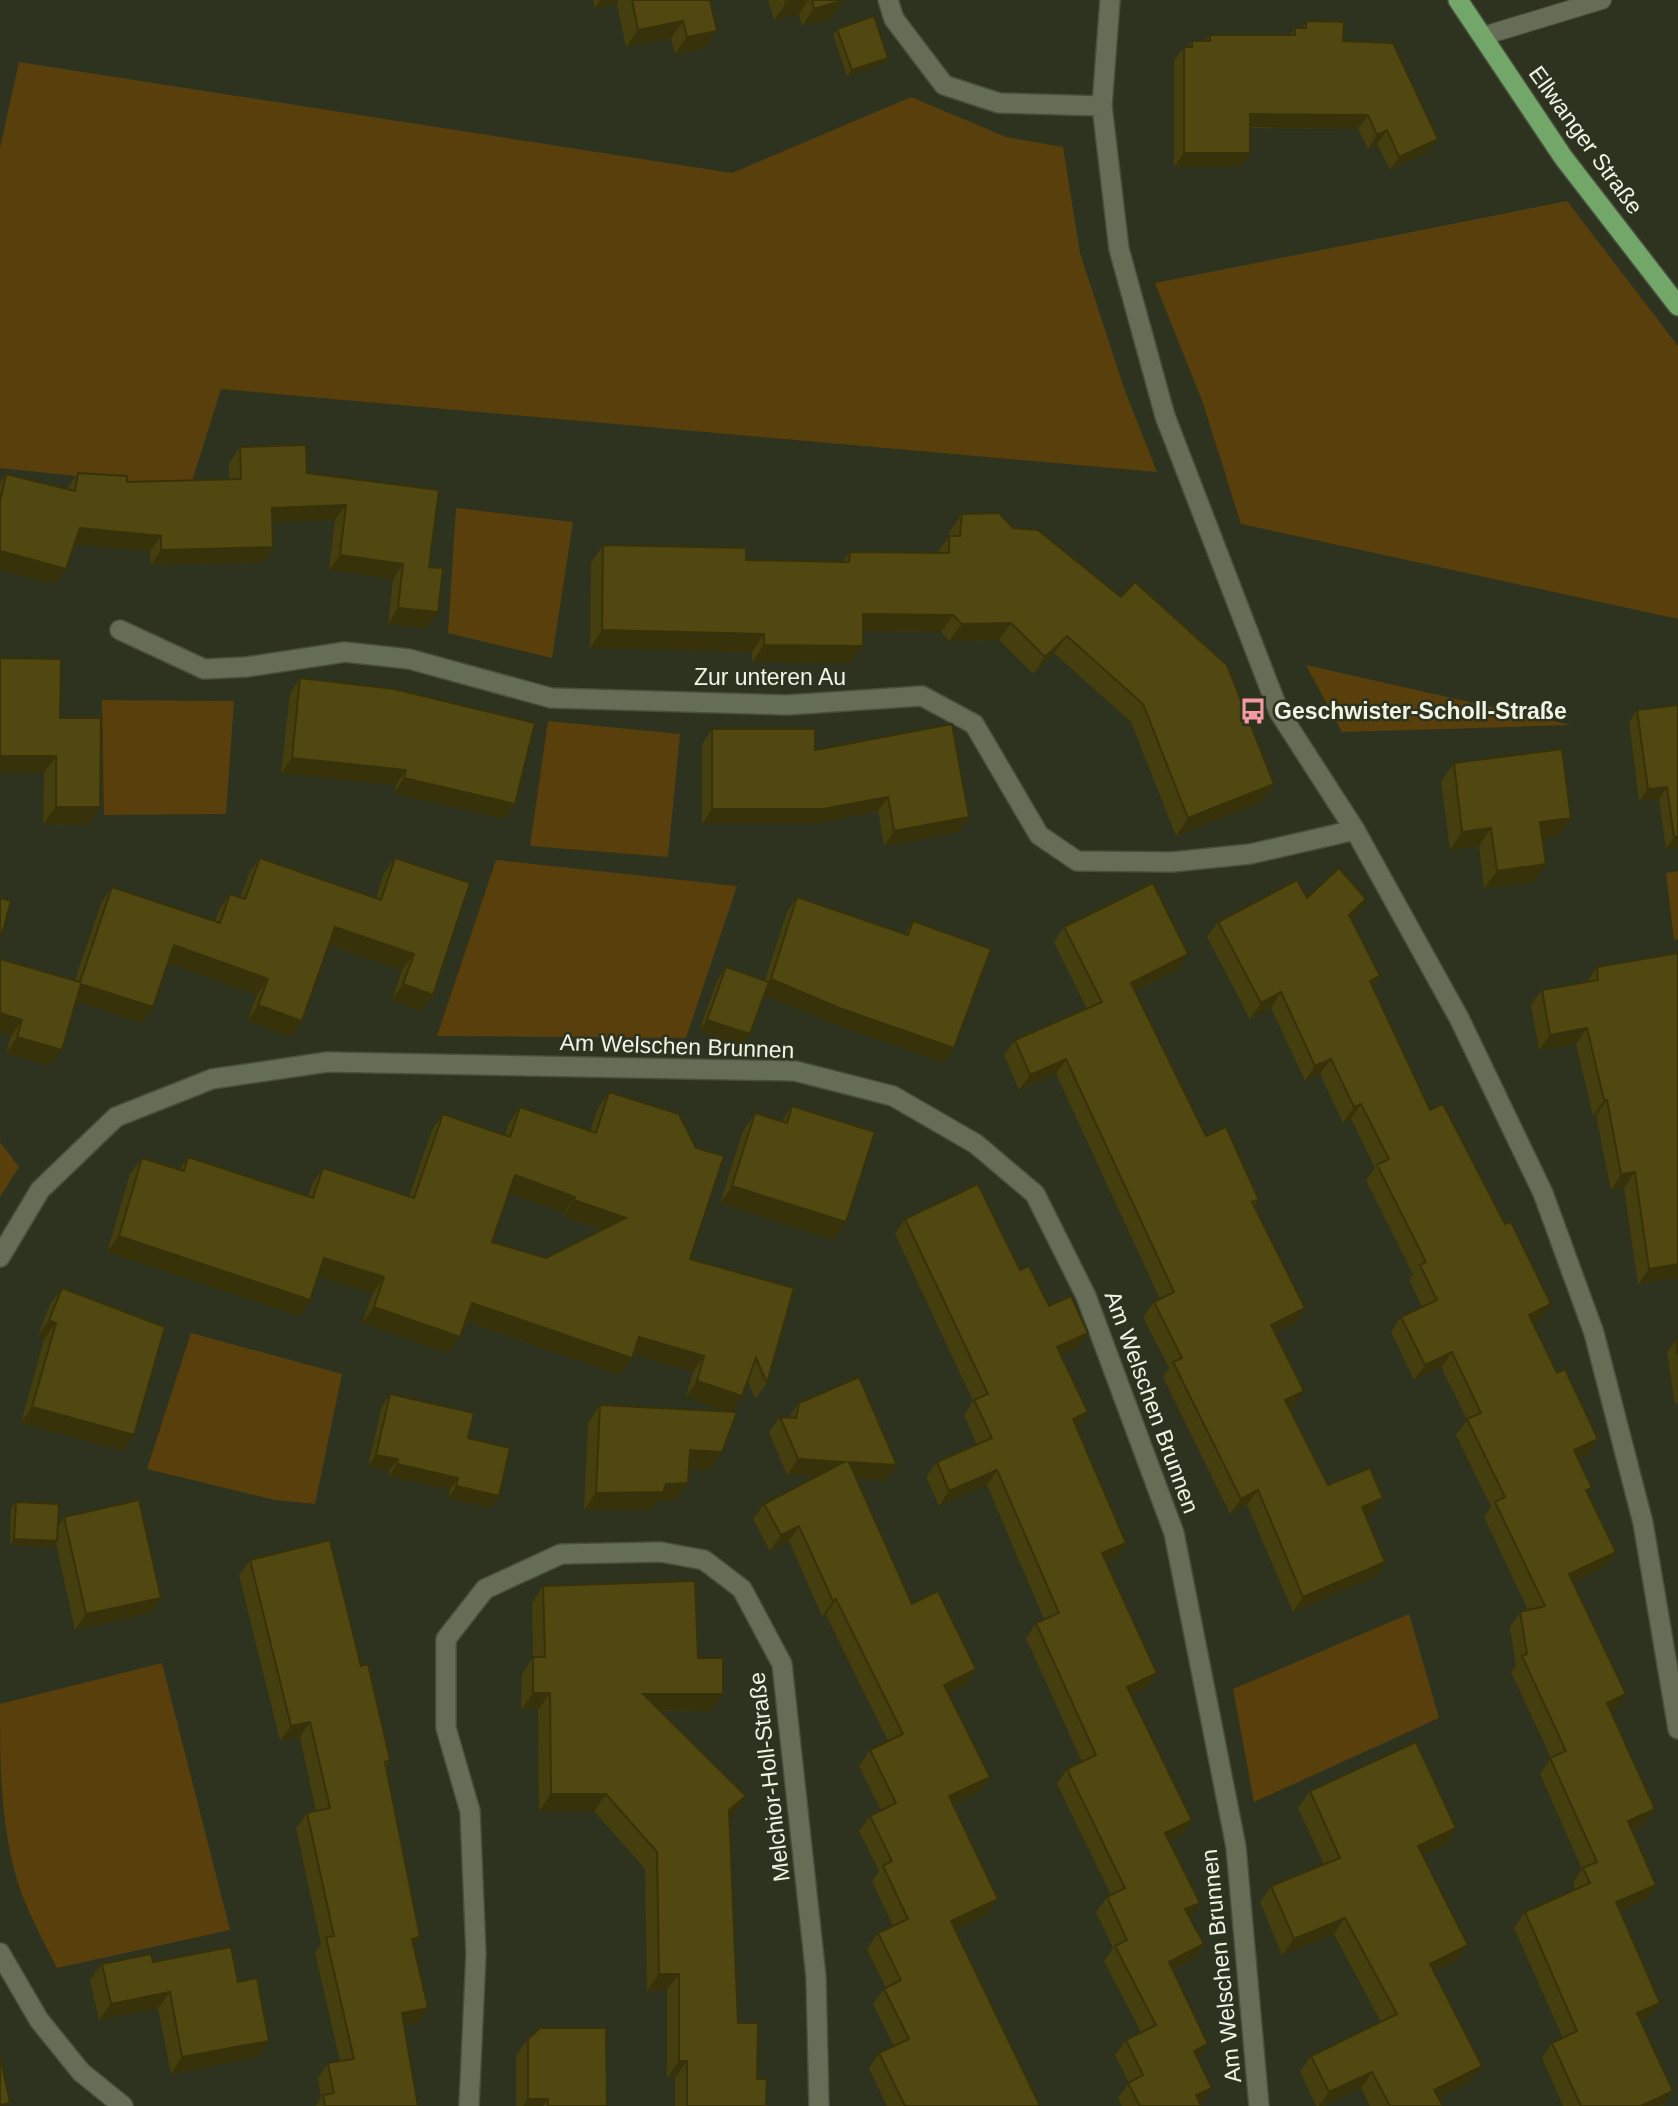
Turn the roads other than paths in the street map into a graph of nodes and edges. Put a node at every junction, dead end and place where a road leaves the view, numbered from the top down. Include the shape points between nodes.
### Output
1 (888, 0) edge
2 (1111, 0) edge
3 (1458, 0) edge
4 (1602, 0) edge
5 (1483, 36) junction
6 (1102, 106) junction
7 (1678, 306) edge
8 (120, 630) dead end
9 (1355, 830) junction
10 (0, 1257) edge
11 (1678, 1729) edge
12 (0, 1952) edge
13 (122, 2106) edge
14 (469, 2106) edge
15 (819, 2106) edge
16 (1259, 2106) edge

1 - 6 street via 894,19 944,85 999,103
2 - 6 street
3 - 5 main road, Ellwanger Straße
4 - 5 lane
5 - 7 main road, Ellwanger Straße via 1563,157
6 - 9 street via 1119,249 1165,416 1279,712
8 - 9 street, Zur unteren Au via 204,669 345,652 410,659 551,698 787,705 922,696 974,723 1039,835 1077,861 1172,862 1250,854
9 - 11 street via 1459,1018 1543,1193 1585,1307 1643,1523
10 - 16 street, Am Welschen Brunnen via 40,1189 116,1117 212,1079 327,1062 795,1071 893,1096 976,1144 1035,1194 1086,1296 1174,1533 1236,1847
12 - 13 street via 39,2020 80,2072
14 - 15 street, Melchior-Holl-Straße via 476,1954 470,1811 446,1728 446,1639 485,1589 561,1554 661,1552 704,1560 742,1589 782,1664 816,1977

